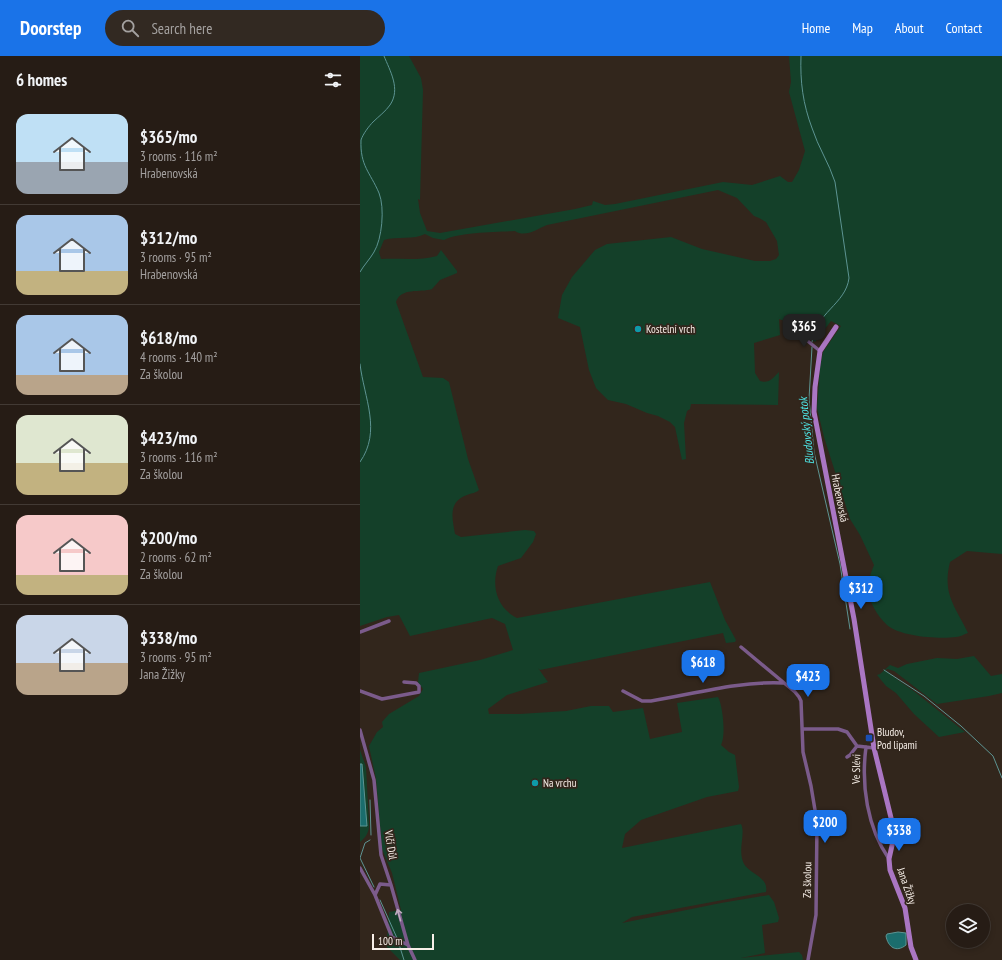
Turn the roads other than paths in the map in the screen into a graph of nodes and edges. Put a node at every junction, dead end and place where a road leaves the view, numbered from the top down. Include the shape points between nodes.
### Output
1 (836, 327) dead end
2 (793, 334) dead end
3 (820, 351) junction
4 (389, 620) dead end
5 (360, 632) edge
6 (741, 647) dead end
7 (858, 648) joint
8 (404, 682) dead end
9 (783, 683) junction
10 (360, 691) edge
11 (623, 691) dead end
12 (802, 729) junction
13 (360, 730) edge
14 (857, 746) junction
15 (866, 747) junction
16 (874, 748) junction
17 (847, 758) dead end
18 (889, 859) junction
19 (360, 868) edge
20 (391, 885) junction
21 (374, 895) junction
22 (408, 945) junction
23 (415, 960) edge
24 (808, 960) edge
25 (916, 960) edge

1 - 3 street, Hrabenovská
2 - 3 street via 804,338
3 - 7 street, Hrabenovská via 814,412
4 - 5 street
6 - 9 street, Za školou
7 - 16 street, Jana Žižky
8 - 10 street via 416,683 419,692 382,699
9 - 11 street via 741,685 651,701 642,701
9 - 12 street, Za školou via 799,696
12 - 14 street via 838,729 847,732
12 - 24 street, Za školou via 802,752 817,822 816,915
13 - 20 street, Vlčí Důl via 374,780 381,855
14 - 15 street
14 - 17 street
15 - 16 street
15 - 18 street, Ve Slévi via 863,772 868,809 880,847
16 - 18 street, Jana Žižky via 893,826
18 - 25 street, Jana Žižky via 890,870 905,908
19 - 21 street
20 - 21 street via 380,884
22 -> 20 street, Vlčí Důl
21 - 22 street via 392,937
22 - 23 street, Vlčí Důl

